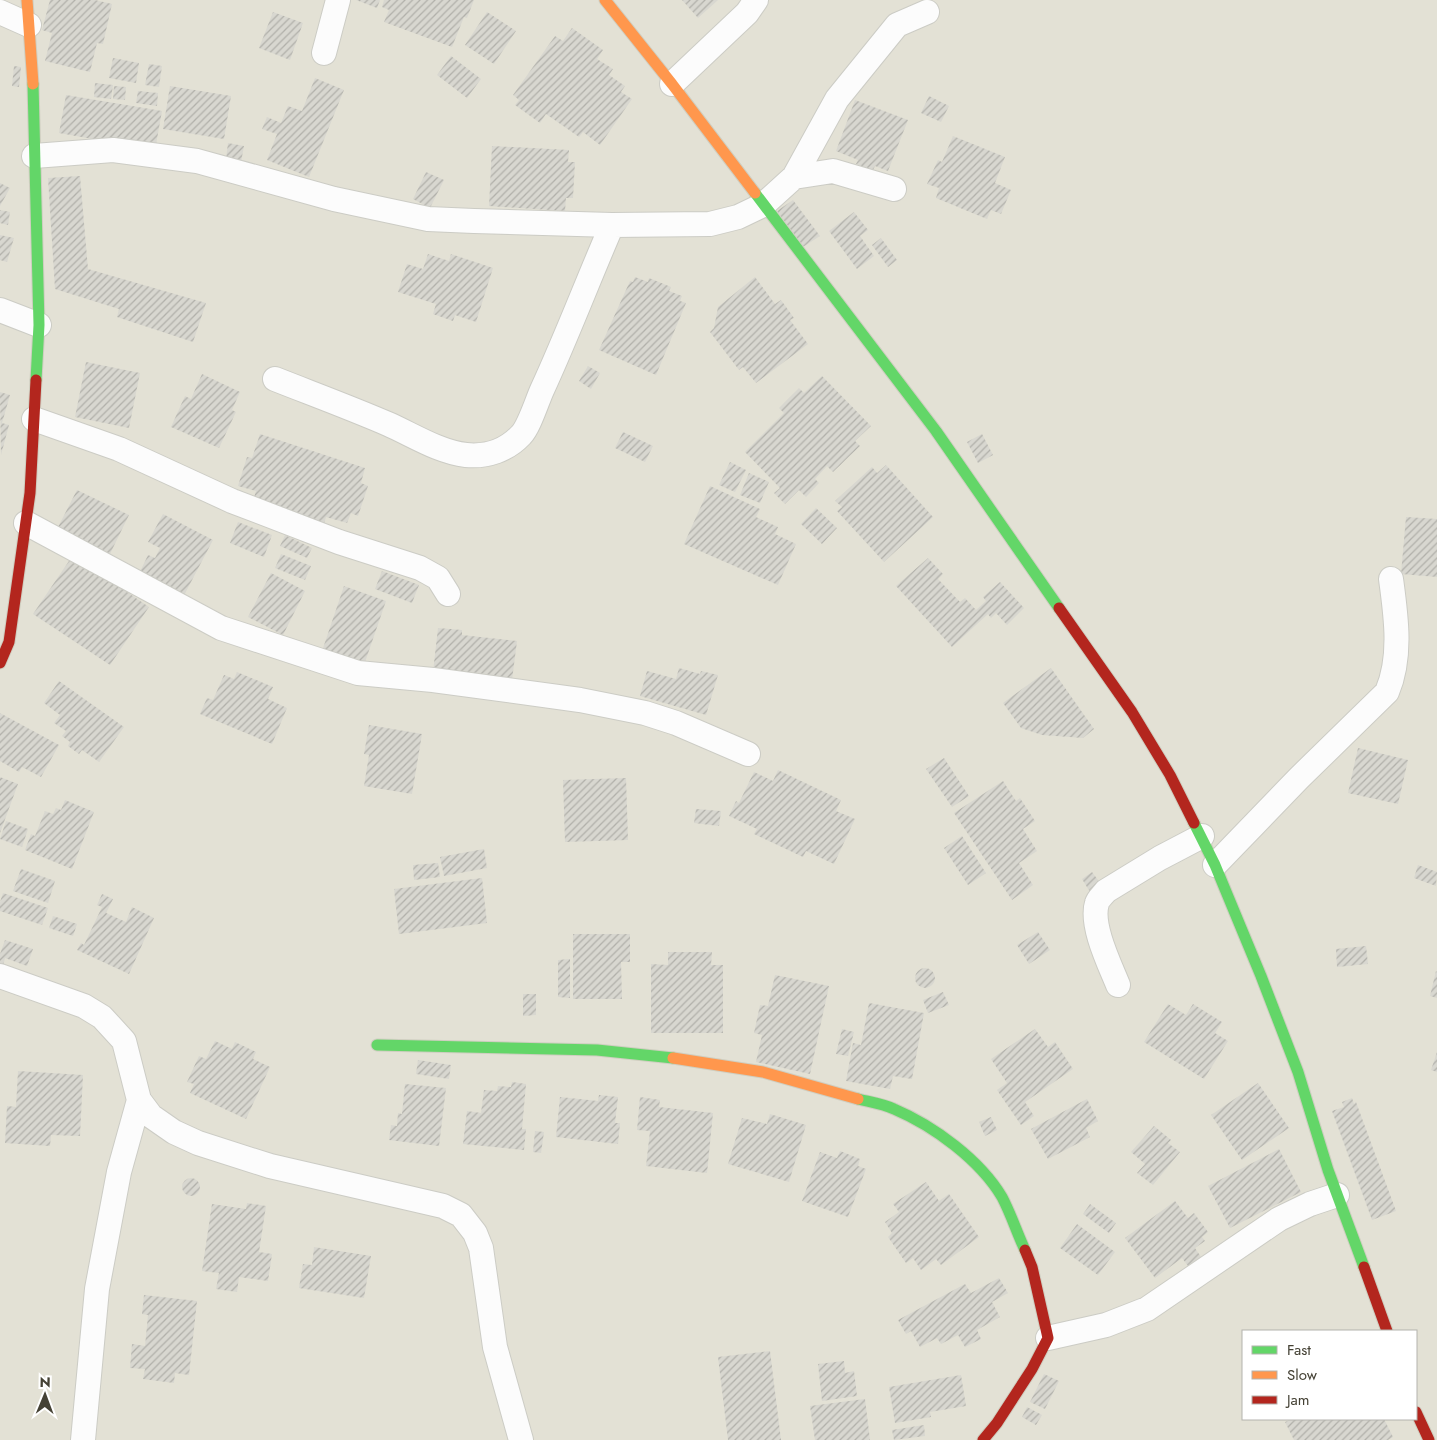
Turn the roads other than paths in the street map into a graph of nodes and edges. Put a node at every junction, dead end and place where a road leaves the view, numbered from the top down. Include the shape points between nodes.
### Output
1 (27, 0) edge
2 (338, 0) edge
3 (605, 0) edge
4 (756, 0) edge
5 (0, 12) edge
6 (927, 12) dead end
7 (29, 25) junction
8 (324, 53) dead end
9 (672, 84) junction
10 (34, 156) junction
11 (794, 177) junction
12 (894, 189) dead end
13 (763, 205) junction
14 (612, 226) junction
15 (0, 310) edge
16 (39, 325) junction
17 (276, 379) dead end
18 (34, 419) junction
19 (26, 523) junction
20 (1391, 579) dead end
21 (448, 594) dead end
22 (3, 646) edge
23 (748, 754) dead end
24 (1202, 836) junction
25 (1215, 865) junction
26 (0, 976) edge
27 (1118, 986) dead end
28 (377, 1045) dead end
29 (139, 1100) junction
30 (1337, 1195) junction
31 (1386, 1330) edge
32 (1048, 1338) junction
33 (1417, 1414) edge
34 (84, 1440) edge
35 (521, 1440) edge
36 (983, 1440) edge
37 (1429, 1440) edge

1 - 7 street
2 - 8 street
3 - 9 street
4 - 9 street via 747,13
5 - 7 street
6 - 11 street via 897,25 837,99
7 - 10 street
9 - 13 street
10 - 14 street via 113,150 197,161 334,199 428,219
10 - 16 street
11 - 12 street via 833,171
11 - 13 street
13 - 14 street via 738,217 710,224
13 - 24 street via 936,432 1132,712
14 - 17 street via 523,433 499,450 477,456 445,449
15 - 16 street
16 - 18 street
18 - 19 street
18 - 21 street via 118,450 232,501 420,568 438,578
19 - 22 street
19 - 23 street via 221,628 358,673 543,694 645,713
20 - 25 street via 1396,621 1395,665 1387,692
24 - 25 street
24 - 27 street via 1145,867 1100,898 1096,916 1099,934
25 - 30 street via 1298,1072
26 - 29 street via 84,1006 102,1016 124,1041
28 - 32 street via 597,1050 683,1059 763,1072 894,1109 956,1146 987,1176 1002,1198 1032,1267
29 - 34 street via 119,1172 97,1289
29 - 35 street via 151,1116 198,1144 270,1166 443,1206 461,1215 475,1233 481,1248 495,1347
30 - 31 street
30 - 32 street via 1279,1220 1146,1309 1106,1325
32 - 36 street via 1032,1369
33 - 37 street

